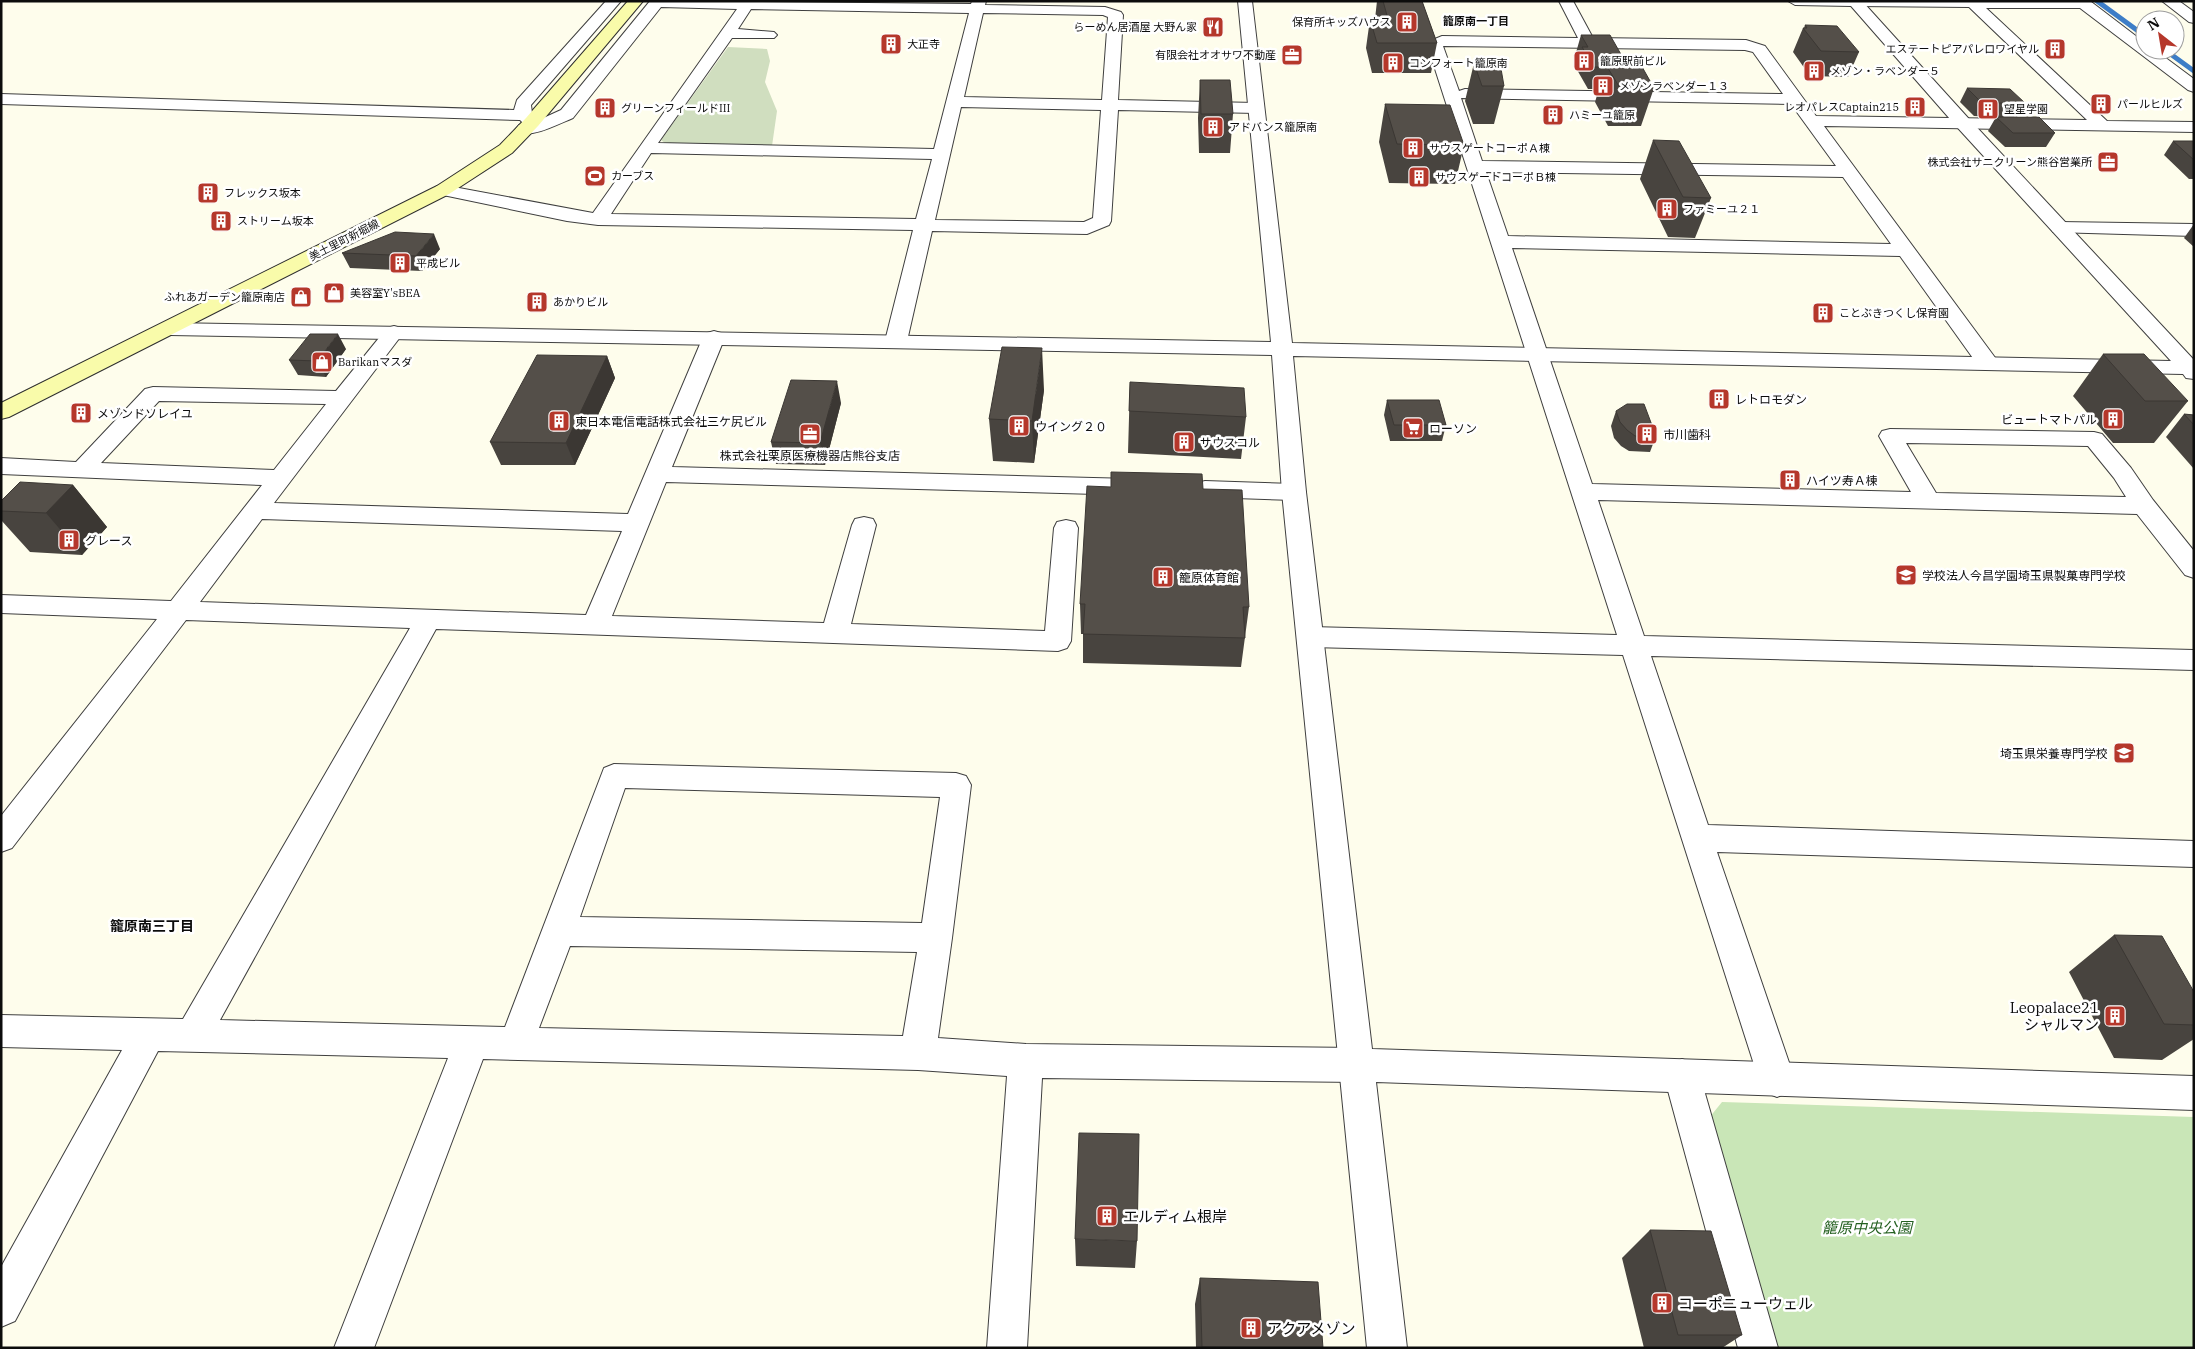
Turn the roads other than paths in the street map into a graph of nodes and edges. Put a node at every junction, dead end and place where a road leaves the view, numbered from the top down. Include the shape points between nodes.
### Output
1 (636, 1) edge
2 (658, 1) edge
3 (1245, 1) edge
4 (1566, 1) edge
5 (1795, 1) edge
6 (1855, 2) edge
7 (1973, 3) junction
8 (2082, 3) edge
9 (747, 5) junction
10 (978, 5) edge
11 (1061, 5) edge
12 (2181, 6) edge
13 (618, 9) edge
14 (2194, 19) edge
15 (727, 33) junction
16 (769, 35) dead end
17 (1588, 43) junction
18 (2194, 87) edge
19 (1451, 93) junction
20 (1, 99) edge
21 (1796, 99) junction
22 (955, 102) junction
23 (1110, 105) junction
24 (1256, 108) junction
25 (1812, 121) junction
26 (527, 122) junction
27 (1963, 123) junction
28 (2102, 126) junction
29 (2194, 127) edge
30 (646, 148) junction
31 (942, 154) junction
32 (1475, 166) junction
33 (1849, 172) junction
34 (443, 190) junction
35 (598, 219) junction
36 (925, 226) junction
37 (2060, 228) junction
38 (2194, 230) edge
39 (1500, 242) junction
40 (1905, 250) junction
41 (170, 329) junction
42 (394, 332) junction
43 (714, 337) junction
44 (896, 341) junction
45 (1282, 349) junction
46 (1536, 354) junction
47 (1988, 363) junction
48 (2191, 369) edge
49 (342, 398) junction
50 (1, 412) edge
51 (1, 466) edge
52 (83, 468) junction
53 (658, 474) junction
54 (280, 478) junction
55 (1155, 488) edge
56 (1185, 489) edge
57 (1294, 492) junction
58 (1582, 492) junction
59 (1928, 500) junction
60 (2144, 506) junction
61 (256, 511) junction
62 (637, 523) junction
63 (864, 525) dead end
64 (1066, 528) dead end
65 (2194, 569) edge
66 (1, 604) edge
67 (178, 611) junction
68 (427, 621) junction
69 (595, 625) junction
70 (835, 633) junction
71 (1311, 637) junction
72 (1633, 645) junction
73 (2194, 660) edge
74 (12, 810) edge
75 (1697, 838) junction
76 (1, 839) edge
77 (2194, 854) edge
78 (559, 931) junction
79 (936, 938) junction
80 (1, 1031) edge
81 (148, 1034) junction
82 (193, 1035) junction
83 (470, 1044) junction
84 (515, 1044) junction
85 (918, 1053) junction
86 (1026, 1061) junction
87 (1357, 1065) junction
88 (1682, 1076) junction
89 (1777, 1080) junction
90 (2194, 1093) edge
91 (1, 1306) edge
92 (354, 1348) edge
93 (1007, 1348) edge
94 (1387, 1348) edge
95 (1758, 1348) edge

1 - 13 main road, 美土里町新堀線
2 - 9 street
2 - 26 street via 567,114 549,122
3 - 24 street
4 - 17 street
5 - 6 street
6 - 7 street
6 - 27 street
7 - 8 street
7 - 28 street
8 - 18 street
9 - 10 street
9 - 15 street
10 - 11 street
10 - 22 street
11 - 23 street via 1116,15
12 - 14 street
13 - 26 main road, 美土里町新堀線
15 - 16 street
15 - 30 street
17 - 19 street via 1442,41 1435,44
17 - 21 street via 1746,45 1759,49
19 - 21 street
19 - 32 street
20 - 26 street
21 - 25 street
22 - 23 street
22 - 31 street
23 - 24 street
23 - 36 street via 1102,221 1087,228
24 - 45 street
25 - 27 street
25 - 33 street
26 - 34 main road, 美土里町新堀線 via 506,149
27 - 28 street
27 - 37 street
28 - 29 street
30 - 31 street
30 - 35 street
31 - 36 street
32 - 33 street
32 - 39 street
33 - 40 street
34 - 35 street
34 - 41 main road, 美土里町新堀線
35 - 36 street
36 - 44 street
37 - 38 street
37 - 48 street
39 - 40 street
39 - 46 street
40 - 47 street
41 - 42 street
41 - 50 main road, 美土里町新堀線
42 - 43 street
42 - 49 street
43 - 44 street
43 - 53 street
44 - 45 street
45 - 46 street
45 - 57 street
46 - 47 street
46 - 58 street
47 - 48 street
49 - 52 street via 153,394
49 - 54 street
51 - 52 street
52 - 54 street
53 - 55 street
53 - 62 street
54 - 61 street
56 - 57 street
57 - 71 street
58 - 59 street
58 - 72 street
59 - 60 street
59 - 60 street via 1890,436 2094,439 2123,473
60 - 65 street
61 - 62 street
61 - 67 street
62 - 69 street
63 - 70 street
64 - 70 street via 1058,641
66 - 67 street
67 - 68 street
67 - 74 street
68 - 69 street
68 - 82 street
69 - 70 street
71 - 72 street
71 - 87 street
72 - 73 street
72 - 75 street
74 - 76 street
75 - 77 street
75 - 89 street
78 - 79 street
78 - 79 street via 614,776 956,785
78 - 84 street
79 - 85 street
80 - 81 street
81 - 82 street
81 - 91 street
82 - 83 street
83 - 84 street
83 - 92 street
84 - 85 street
85 - 86 street
86 - 87 street
86 - 93 street
87 - 88 street
87 - 94 street
88 - 89 street
88 - 95 street
89 - 90 street

